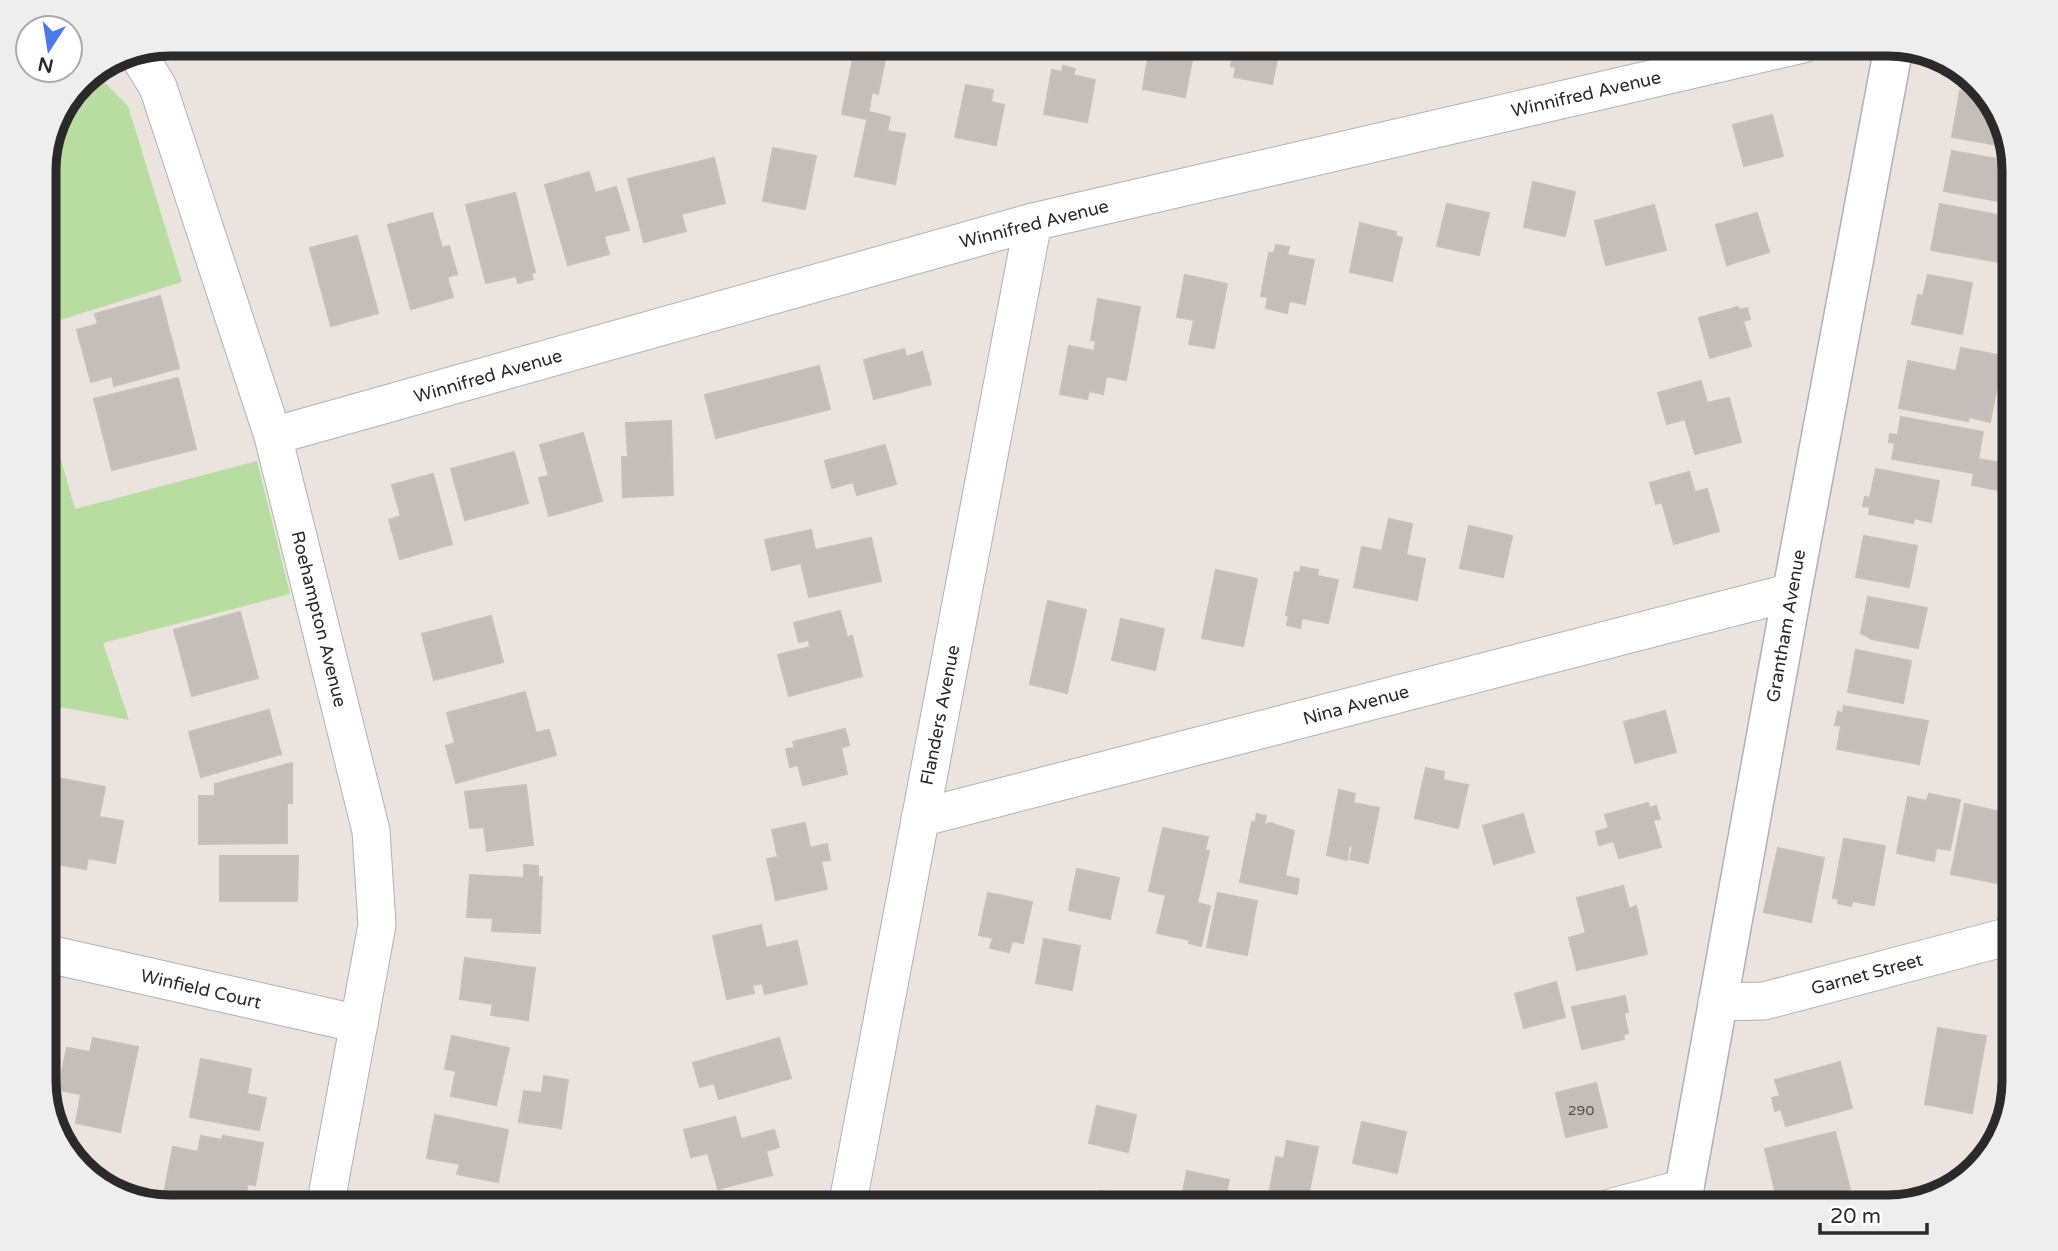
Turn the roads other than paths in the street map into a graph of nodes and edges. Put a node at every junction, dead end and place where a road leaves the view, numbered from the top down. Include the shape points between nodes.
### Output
1 (1751, 56) edge
2 (1892, 56) edge
3 (142, 60) edge
4 (1033, 222) junction
5 (273, 436) junction
6 (1792, 592) junction
7 (920, 818) junction
8 (2002, 938) edge
9 (56, 956) edge
10 (1717, 1002) junction
11 (359, 1024) junction
12 (327, 1195) edge
13 (849, 1195) edge
14 (1684, 1195) edge

1 - 4 street, Winnifred Avenue
2 - 6 street, Grantham Avenue
3 - 5 street, Roehampton Avenue via 159,87
4 - 5 street, Winnifred Avenue
4 - 7 street, Flanders Avenue
5 - 11 street, Roehampton Avenue via 371,831 377,925
6 - 7 street, Nina Avenue
6 - 10 street, Grantham Avenue
7 - 13 street, Flanders Avenue
8 - 10 street, Garnet Street via 1764,1001
9 - 11 street, Winfield Court
10 - 14 street, Grantham Avenue
11 - 12 street, Roehampton Avenue

